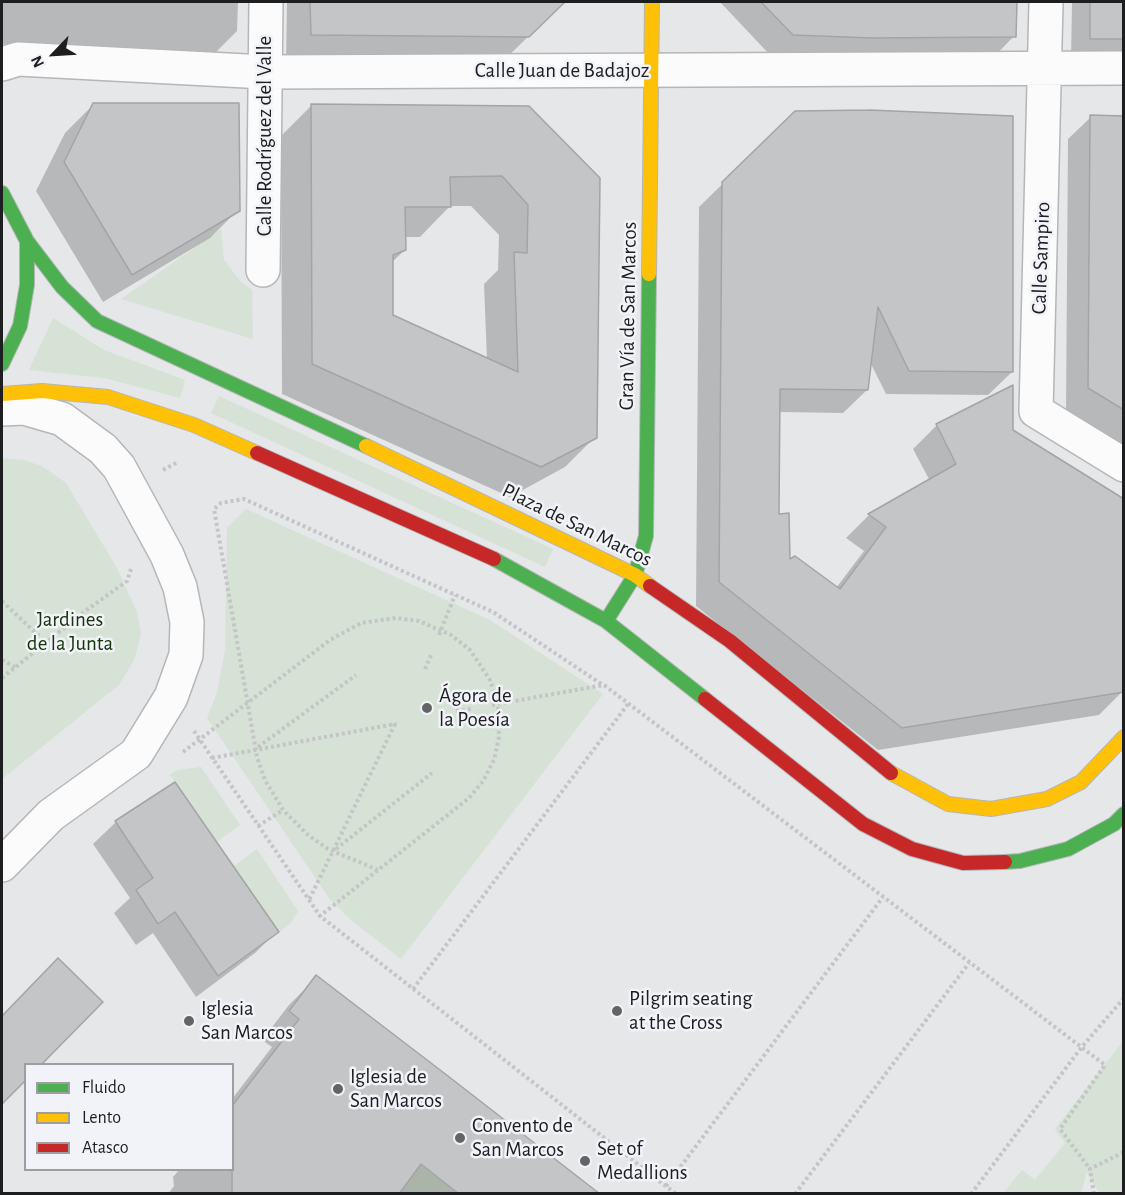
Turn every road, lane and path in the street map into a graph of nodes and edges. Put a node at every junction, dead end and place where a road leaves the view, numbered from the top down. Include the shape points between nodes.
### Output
1 (266, 2) edge
2 (652, 2) edge
3 (1046, 2) edge
4 (2, 64) edge
5 (1046, 67) junction
6 (1124, 68) edge
7 (651, 70) junction
8 (265, 72) junction
9 (2, 193) edge
10 (27, 241) junction
11 (263, 270) dead end
12 (2, 364) edge
13 (2, 394) edge
14 (2, 409) edge
15 (178, 462) dead end
16 (1124, 465) edge
17 (158, 473) dead end
18 (132, 565) dead end
19 (635, 575) junction
20 (455, 595) junction
21 (2, 601) edge
22 (606, 621) junction
23 (441, 632) junction
24 (45, 642) junction
25 (431, 655) dead end
26 (2, 660) edge
27 (15, 667) junction
28 (425, 669) dead end
29 (356, 675) dead end
30 (2, 678) edge
31 (604, 685) junction
32 (248, 703) junction
33 (498, 704) junction
34 (628, 704) junction
35 (492, 705) dead end
36 (471, 709) dead end
37 (456, 711) dead end
38 (189, 724) dead end
39 (1124, 737) edge
40 (200, 740) junction
41 (255, 749) junction
42 (182, 753) dead end
43 (212, 758) junction
44 (432, 773) dead end
45 (283, 810) junction
46 (1124, 814) edge
47 (258, 826) junction
48 (333, 851) junction
49 (2, 865) edge
50 (378, 870) junction
51 (883, 897) junction
52 (309, 901) junction
53 (320, 916) junction
54 (969, 963) junction
55 (413, 989) junction
56 (1124, 998) edge
57 (1081, 1048) junction
58 (1124, 1152) edge
59 (1090, 1169) junction
60 (666, 1186) junction
61 (676, 1194) edge
62 (795, 1194) edge
63 (971, 1194) edge
64 (1094, 1194) edge

1 - 8 street, Calle Rodríguez del Valle
2 - 7 main road, Gran Vía de San Marcos
3 - 5 street, Calle Sampiro
4 - 8 street, Calle Juan de Badajoz via 18,59
5 - 6 street, Calle Juan de Badajoz
5 - 7 street, Calle Juan de Badajoz
5 - 16 street, Calle Sampiro via 1036,411
7 - 8 street, Calle Juan de Badajoz
7 - 19 main road, Gran Vía de San Marcos via 646,536
8 - 11 street, Calle Rodríguez del Valle
9 - 10 main road
10 - 12 main road via 27,285 20,326
10 - 19 main road, Plaza de San Marcos via 62,287 97,321
13 - 22 main road via 42,391 108,397 194,425 506,564
14 - 49 street via 24,408 62,420 103,449 119,467 166,555 180,587 187,622 186,655 171,697 136,754 51,815
15 - 17 path
18 - 24 path via 127,581
19 - 22 main road, Gran Vía de San Marcos
19 - 39 main road, Plaza de San Marcos via 730,641 885,769 948,804 991,809 1047,799 1081,782
20 - 23 path
20 - 31 path via 493,612
20 - 32 path via 243,499 220,503 214,509
21 - 24 path
22 - 46 main road via 863,824 912,849 963,863 1020,861 1068,849 1114,824
23 - 32 path via 419,621 396,618 361,623 330,639
23 - 33 path via 461,642 474,655 490,680
24 - 27 path
25 - 28 path
26 - 27 path
27 - 30 path
29 - 41 path
31 - 33 path
31 - 34 path
32 - 40 path
32 - 41 path
33 - 35 path
33 - 50 path via 499,737 494,760 483,781 469,798
34 - 51 path
34 - 55 path
36 - 37 path
38 - 40 path
40 - 42 path
40 - 43 path
41 - 43 path
41 - 45 path via 265,780
41 - 48 path via 395,724
43 - 47 path
44 - 48 path
45 - 47 path
45 - 48 path via 299,828
47 - 52 path
48 - 50 path
48 - 52 path
50 - 53 path
51 - 54 path
51 - 60 path
52 - 53 path
53 - 55 path
54 - 57 path
54 - 62 path
55 - 60 path
56 - 57 path
57 - 59 path via 1105,1065 1060,1129
57 - 63 path
58 - 59 path
59 - 64 path
60 - 61 path

